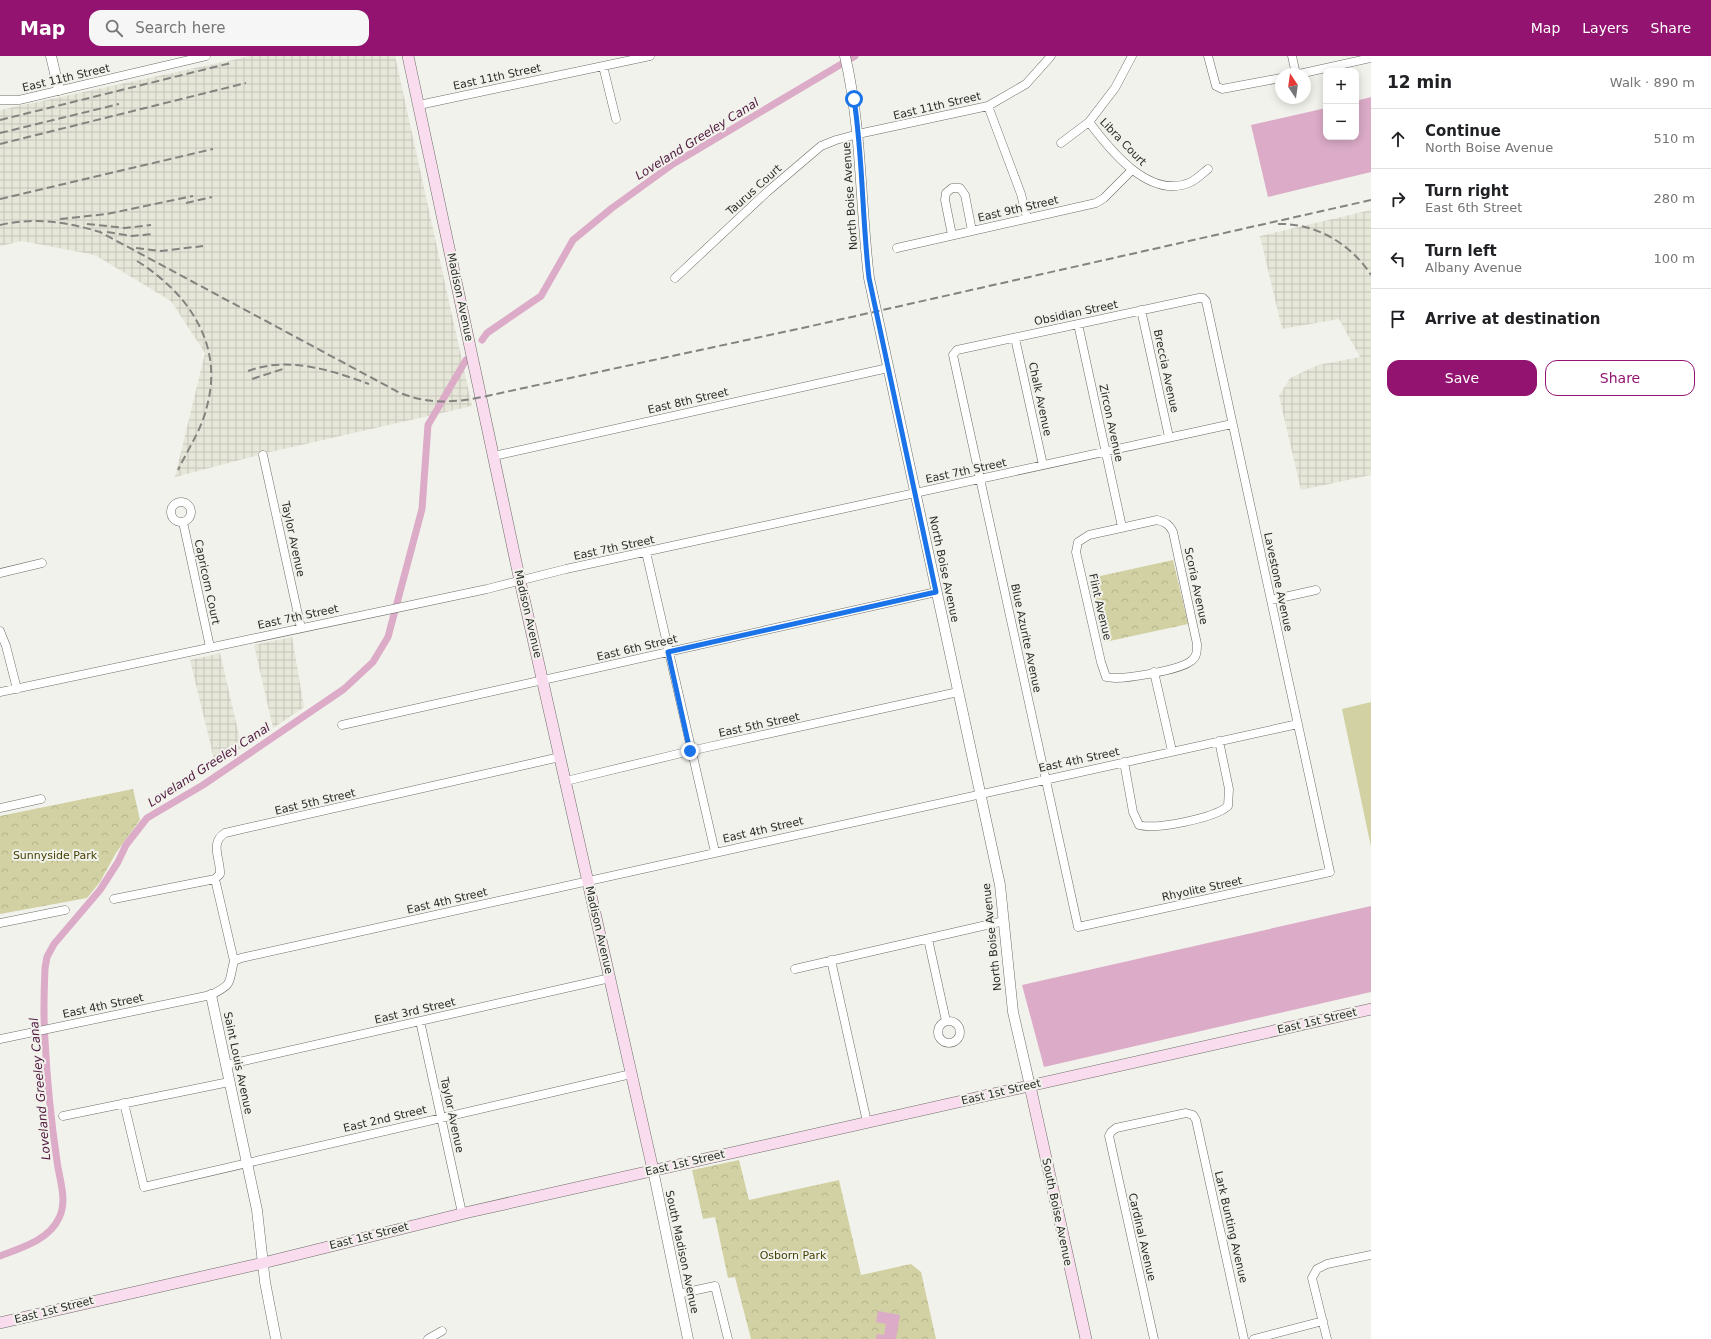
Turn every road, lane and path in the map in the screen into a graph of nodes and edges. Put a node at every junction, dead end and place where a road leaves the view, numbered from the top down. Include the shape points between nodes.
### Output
1 (51, 56) edge
2 (206, 56) edge
3 (408, 56) edge
4 (650, 56) edge
5 (845, 56) edge
6 (1051, 56) edge
7 (1132, 56) edge
8 (1208, 56) edge
9 (1292, 56) edge
10 (1369, 58) edge
11 (603, 66) junction
12 (1295, 68) edge
13 (1311, 71) edge
14 (1275, 79) edge
15 (59, 90) junction
16 (0, 100) edge
17 (419, 105) junction
18 (988, 106) junction
19 (616, 119) dead end
20 (1089, 122) junction
21 (858, 134) junction
22 (1061, 143) dead end
23 (1208, 169) dead end
24 (1132, 170) junction
25 (1027, 218) junction
26 (972, 230) junction
27 (952, 235) junction
28 (897, 248) dead end
29 (675, 278) dead end
30 (1203, 298) joint
31 (1142, 310) junction
32 (1078, 324) junction
33 (1015, 338) junction
34 (954, 353) joint
35 (888, 368) junction
36 (1232, 424) junction
37 (1169, 437) junction
38 (1106, 451) junction
39 (263, 455) dead end
40 (494, 456) junction
41 (1043, 465) junction
42 (980, 479) junction
43 (915, 493) junction
44 (183, 522) dead end
45 (1122, 527) junction
46 (646, 552) junction
47 (42, 563) dead end
48 (0, 573) edge
49 (520, 581) junction
50 (1316, 590) dead end
51 (936, 592) junction
52 (1271, 600) junction
53 (301, 628) junction
54 (0, 631) edge
55 (210, 647) junction
56 (668, 652) junction
57 (1154, 672) junction
58 (543, 680) junction
59 (17, 688) junction
60 (0, 692) edge
61 (958, 692) junction
62 (1298, 724) junction
63 (342, 725) dead end
64 (1219, 741) junction
65 (690, 751) junction
66 (1172, 751) junction
67 (560, 757) junction
68 (1124, 762) junction
69 (1045, 779) junction
70 (566, 782) junction
71 (980, 793) junction
72 (41, 799) dead end
73 (0, 808) edge
74 (715, 852) junction
75 (1330, 872) joint
76 (215, 879) junction
77 (588, 880) junction
78 (114, 899) dead end
79 (65, 910) dead end
80 (1004, 921) junction
81 (0, 923) edge
82 (1078, 927) joint
83 (928, 939) junction
84 (831, 960) junction
85 (234, 961) junction
86 (795, 968) dead end
87 (610, 978) junction
88 (211, 995) junction
89 (1371, 1009) edge
90 (420, 1021) junction
91 (946, 1021) dead end
92 (0, 1039) edge
93 (226, 1065) junction
94 (631, 1074) junction
95 (230, 1082) junction
96 (1030, 1086) junction
97 (124, 1103) junction
98 (64, 1116) dead end
99 (441, 1117) junction
100 (1196, 1120) joint
101 (867, 1122) junction
102 (247, 1162) junction
103 (653, 1170) junction
104 (462, 1213) junction
105 (1371, 1255) edge
106 (263, 1263) junction
107 (678, 1294) junction
108 (1323, 1321) junction
109 (0, 1323) edge
110 (442, 1331) dead end
111 (276, 1339) edge
112 (428, 1339) edge
113 (688, 1339) edge
114 (728, 1339) edge
115 (1086, 1339) edge
116 (1154, 1339) edge
117 (1244, 1339) edge
118 (1254, 1339) edge
119 (1327, 1339) edge

1 - 15 street
2 - 15 street, East 11th Street
3 - 17 main road, Madison Avenue
4 - 11 street, East 11th Street
5 - 21 street, North Boise Avenue
6 - 18 street, East 11th Street via 1026,84
7 - 20 street via 1115,88
8 - 14 street via 1216,86 1222,90
9 - 12 street
10 - 13 street
11 - 17 street, East 11th Street
11 - 19 street
15 - 16 street, East 11th Street via 19,100
17 - 40 main road, Madison Avenue
18 - 21 street, East 11th Street
18 - 25 street via 1021,194
20 - 22 street
20 - 24 street, Libra Court
21 - 29 street, Taurus Court via 821,146 808,155
21 - 35 street, North Boise Avenue via 869,278
23 - 24 street, Libra Court via 1191,182 1175,186 1153,183
24 - 25 street, East 9th Street via 1096,203
25 - 26 street, East 9th Street
26 - 27 street, East 9th Street
26 - 27 street via 965,195 960,188 952,188 946,193 945,200
27 - 28 street, East 9th Street
30 - 31 street, Obsidian Street
30 - 36 street, Lavestone Avenue via 1206,302
31 - 32 street, Obsidian Street
31 - 37 street, Breccia Avenue
32 - 33 street, Obsidian Street
32 - 38 street, Zircon Avenue
33 - 34 street, Obsidian Street via 957,350
33 - 41 street, Chalk Avenue
34 - 42 street, Blue Azurite Avenue
35 - 40 street, East 8th Street
35 - 43 street, North Boise Avenue
36 - 37 street, East 7th Street
36 - 52 street, Lavestone Avenue
37 - 38 street, East 7th Street
38 - 41 street, East 7th Street
38 - 45 street, Zircon Avenue
39 - 53 street, Taylor Avenue
40 - 49 main road, Madison Avenue
41 - 42 street, East 7th Street
42 - 43 street, East 7th Street
42 - 69 street, Blue Azurite Avenue
43 - 46 street, East 7th Street
43 - 51 street, North Boise Avenue
44 - 55 street, Capricorn Court
45 - 57 street, Scoria Avenue via 1157,520 1165,522 1173,532 1186,590 1197,644 1195,658 1184,665
45 - 57 street, Flint Avenue via 1090,535 1078,542 1076,552 1106,677 1122,679
46 - 49 street, East 7th Street
46 - 56 street
47 - 48 street
49 - 53 street, East 7th Street
49 - 58 main road, Madison Avenue
50 - 52 street
51 - 56 street, East 6th Street
51 - 61 street, North Boise Avenue
52 - 62 street, Lavestone Avenue
53 - 55 street, East 7th Street
54 - 59 street
55 - 59 street, East 7th Street
56 - 58 street, East 6th Street
56 - 65 street
57 - 66 street
58 - 63 street, East 6th Street
58 - 67 main road, Madison Avenue
59 - 60 street, East 7th Street
61 - 65 street, East 5th Street
61 - 71 street, North Boise Avenue
62 - 64 street, East 4th Street
62 - 75 street, Lavestone Avenue
64 - 66 street, East 4th Street
64 - 68 street via 1230,799 1228,806 1214,814 1154,827 1139,825 1133,812
65 - 70 street, East 5th Street
65 - 74 street
66 - 68 street, East 4th Street
67 - 70 main road, Madison Avenue
67 - 76 street, East 5th Street via 225,833 217,841 220,874
68 - 69 street, East 4th Street
69 - 71 street, East 4th Street
69 - 82 street, Blue Azurite Avenue
70 - 77 main road, Madison Avenue
71 - 74 street, East 4th Street
71 - 80 street, North Boise Avenue via 1000,886
72 - 73 street
74 - 77 street, East 4th Street
75 - 82 street, Rhyolite Street
76 - 78 street
76 - 85 street
77 - 85 street, East 4th Street
77 - 87 main road, Madison Avenue
79 - 81 street
80 - 83 street
80 - 96 street, North Boise Avenue via 1013,1012
83 - 84 street
83 - 91 street
84 - 86 street
84 - 101 street
85 - 88 street via 230,982
87 - 90 street, East 3rd Street
87 - 94 main road, Madison Avenue
88 - 92 street, East 4th Street
88 - 93 street, Saint Louis Avenue
89 - 96 main road, East 1st Street
90 - 93 street, East 3rd Street
90 - 99 street, Taylor Avenue
93 - 95 street, Saint Louis Avenue
94 - 99 street, East 2nd Street
94 - 103 main road, Madison Avenue
95 - 97 street
95 - 102 street, Saint Louis Avenue
96 - 101 main road, East 1st Street
96 - 115 main road, South Boise Avenue
97 - 98 street
97 - 102 street, East 2nd Street via 144,1187
99 - 102 street, East 2nd Street
99 - 104 street, Taylor Avenue
100 - 116 street, Cardinal Avenue via 1193,1115 1186,1113 1123,1127 1111,1132 1109,1140
100 - 117 street, Lark Bunting Avenue
101 - 103 main road, East 1st Street
102 - 106 street, Saint Louis Avenue via 257,1210
103 - 104 main road, East 1st Street
103 - 107 street, South Madison Avenue
104 - 106 main road, East 1st Street
105 - 108 street via 1328,1264 1317,1269 1312,1278
106 - 109 main road, East 1st Street
106 - 111 street, Saint Louis Avenue via 267,1300
107 - 113 street, South Madison Avenue
107 - 114 street via 715,1286
108 - 118 street
108 - 119 street
110 - 112 street

